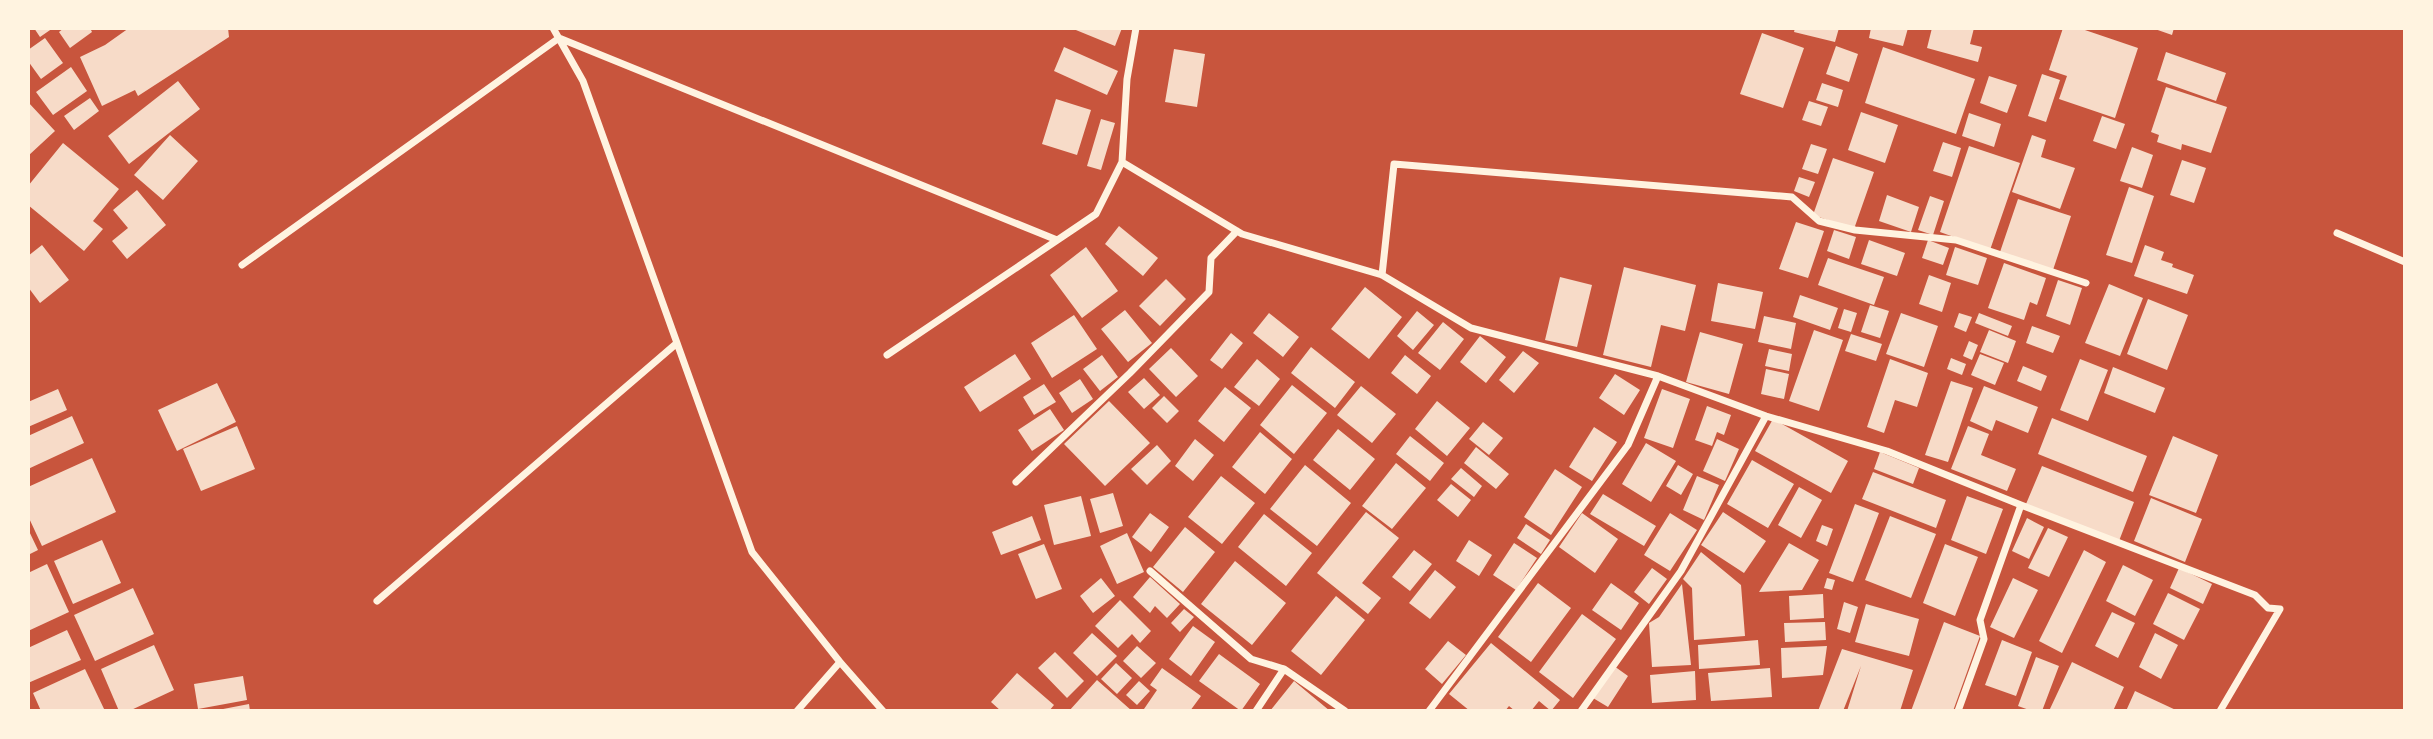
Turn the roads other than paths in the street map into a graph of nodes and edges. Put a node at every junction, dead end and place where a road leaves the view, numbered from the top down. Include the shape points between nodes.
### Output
1 (553, 28) edge
2 (1136, 28) edge
3 (559, 38) junction
4 (1122, 162) junction
5 (1237, 231) junction
6 (2337, 233) dead end
7 (1057, 240) junction
8 (2405, 262) edge
9 (243, 265) dead end
10 (1382, 275) junction
11 (2085, 283) dead end
12 (677, 344) junction
13 (887, 355) dead end
14 (1658, 376) junction
15 (1766, 416) junction
16 (1016, 482) dead end
17 (2021, 505) junction
18 (1150, 571) dead end
19 (377, 601) dead end
20 (840, 662) junction
21 (1284, 669) junction
22 (797, 711) edge
23 (883, 711) edge
24 (1256, 711) edge
25 (1345, 711) edge
26 (1429, 711) edge
27 (1581, 711) edge
28 (1958, 711) edge
29 (2220, 711) edge

1 - 3 street
2 - 4 street via 1127,79
3 - 7 street
3 - 9 street
3 - 12 street via 583,81
4 - 5 street
4 - 7 street via 1096,214
5 - 10 street
5 - 16 street via 1210,258 1209,292
6 - 8 street
7 - 13 street
10 - 11 street via 1394,164 1791,197 1819,221 1855,230 1956,240
10 - 14 street via 1471,328
12 - 19 street
12 - 20 street via 752,552
14 - 15 street
14 - 26 street via 1628,445
15 - 17 street via 1888,451
15 - 27 street via 1681,571
17 - 28 street via 1980,620 1984,639
17 - 29 street via 2255,595 2268,608 2280,609
18 - 21 street via 1251,659
20 - 22 street
20 - 23 street
21 - 24 street
21 - 25 street

